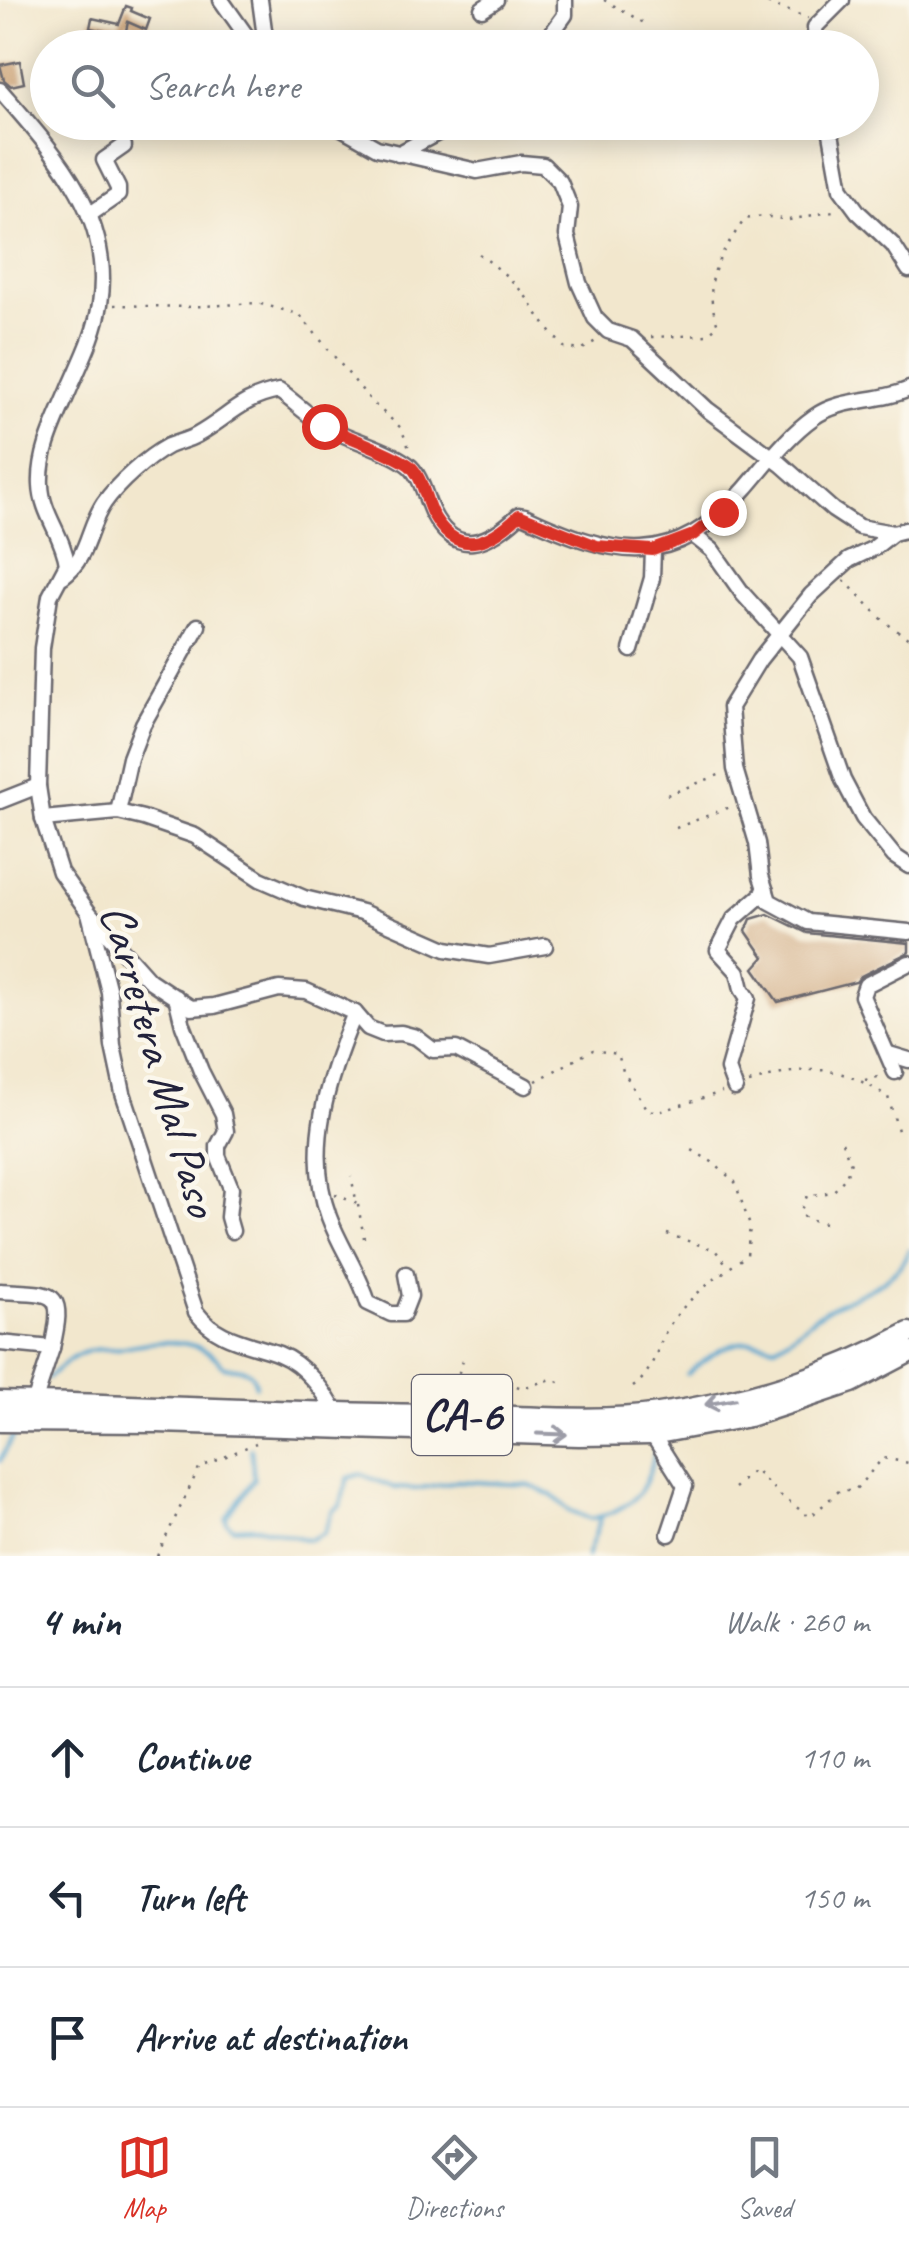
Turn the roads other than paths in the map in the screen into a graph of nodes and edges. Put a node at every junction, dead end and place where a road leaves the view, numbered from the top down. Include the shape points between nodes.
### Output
1 (222, 0) edge
2 (260, 0) edge
3 (496, 0) edge
4 (565, 0) edge
5 (842, 0) edge
6 (482, 9) dead end
7 (243, 30) edge
8 (264, 30) edge
9 (554, 30) edge
10 (815, 30) edge
11 (0, 90) edge
12 (30, 122) edge
13 (45, 140) edge
14 (363, 140) edge
15 (424, 140) edge
16 (832, 140) edge
17 (124, 146) dead end
18 (398, 154) junction
19 (89, 215) junction
20 (909, 270) edge
21 (907, 394) edge
22 (772, 457) junction
23 (909, 529) edge
24 (893, 534) junction
25 (693, 535) junction
26 (653, 550) junction
27 (62, 576) junction
28 (198, 626) dead end
29 (779, 636) junction
30 (631, 650) dead end
31 (38, 786) junction
32 (0, 801) edge
33 (118, 812) junction
34 (43, 820) junction
35 (909, 866) edge
36 (766, 891) junction
37 (89, 913) junction
38 (909, 932) edge
39 (544, 946) dead end
40 (909, 963) edge
41 (176, 997) junction
42 (355, 1013) junction
43 (889, 1054) junction
44 (909, 1060) edge
45 (895, 1072) dead end
46 (526, 1086) road end
47 (734, 1088) road end
48 (232, 1231) dead end
49 (406, 1274) dead end
50 (0, 1291) edge
51 (909, 1333) edge
52 (0, 1343) edge
53 (52, 1348) junction
54 (909, 1352) edge
55 (0, 1402) edge
56 (34, 1403) junction
57 (338, 1420) junction
58 (0, 1421) edge
59 (652, 1434) junction
60 (669, 1534) dead end

1 - 7 street
2 - 8 street
3 - 6 street
4 - 9 street via 565,16
5 - 10 street
11 - 12 street, Carretera Mal Paso
13 - 19 street, Carretera Mal Paso
14 - 18 street
15 - 18 street
16 - 20 street via 842,189
17 - 19 street via 104,160 118,195
18 - 22 street via 477,171 544,165 570,208 567,235 595,318 608,331 632,338 708,410
19 - 27 street, Carretera Mal Paso via 101,302 42,457 46,512 65,552
21 - 22 street via 832,406
22 - 24 street via 845,519
22 - 25 street
23 - 24 street
24 - 29 street via 849,560
25 - 26 street
25 - 29 street
26 - 27 street via 597,546 519,515 484,542 454,538 434,516 409,465 324,426 279,391 255,396 134,472 105,501 86,550
26 - 30 street via 652,578
27 - 31 street, Carretera Mal Paso via 50,596 42,648
28 - 33 street via 143,724
29 - 35 street via 800,657 863,818
29 - 36 street via 730,708 735,769
31 - 32 street
31 - 34 street, Carretera Mal Paso
33 - 34 street
33 - 39 street via 195,836 260,879 304,898 362,912 446,949 489,956
34 - 37 street, Carretera Mal Paso via 60,872
36 - 38 street via 769,901 808,922
36 - 47 street via 734,918 718,950 738,972 748,998 728,1069
37 - 41 street via 149,980
37 - 57 street, Carretera Mal Paso via 123,1093 196,1312 221,1336 296,1362
40 - 43 street via 863,990
41 - 42 street via 192,1008 279,989 306,991
41 - 48 street via 222,1114 226,1131 218,1156 231,1188
42 - 46 street via 368,1028 416,1038 433,1050 456,1049
42 - 49 street via 334,1062 319,1132 320,1187 368,1302 404,1314 410,1296
43 - 44 street
43 - 45 street
50 - 53 street via 46,1294 56,1301
51 -> 57 highway, CA-6 via 769,1393 658,1415
52 - 53 street
53 - 56 street
54 - 59 highway, CA-6 via 852,1382 749,1416
55 - 56 highway, CA-6
56 - 57 highway, CA-6
57 - 58 highway, CA-6 via 271,1427
57 -> 59 highway, CA-6
59 - 60 street via 685,1486

